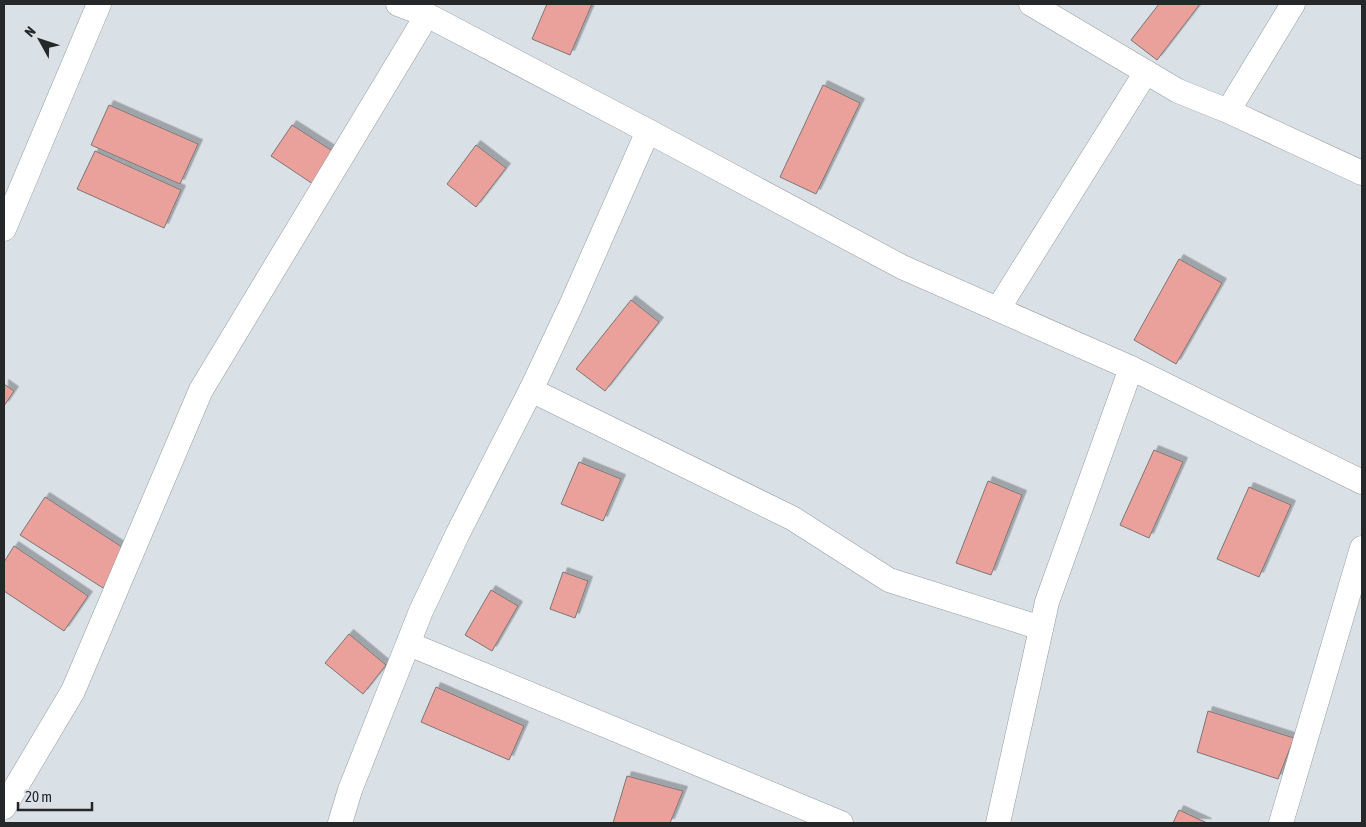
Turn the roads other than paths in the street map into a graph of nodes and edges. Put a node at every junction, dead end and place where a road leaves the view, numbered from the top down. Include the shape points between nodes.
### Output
1 (99, 4) edge
2 (398, 4) edge
3 (1032, 4) edge
4 (1293, 4) edge
5 (427, 15) junction
6 (1146, 72) junction
7 (1228, 111) junction
8 (648, 131) junction
9 (1362, 173) edge
10 (4, 229) edge
11 (998, 309) junction
12 (1131, 368) junction
13 (531, 390) junction
14 (1362, 482) edge
15 (1362, 548) edge
16 (1041, 628) junction
17 (409, 644) junction
18 (4, 807) edge
19 (340, 823) edge
20 (841, 823) edge
21 (998, 823) edge
22 (1281, 823) edge

1 - 10 street
2 - 5 street
3 - 6 street
4 - 7 street
5 - 8 street
5 - 18 street via 201,390 73,691
6 - 7 street via 1178,91
6 - 11 street
7 - 9 street
8 - 11 street via 902,267
8 - 13 street
11 - 12 street
12 - 14 street
12 - 16 street via 1046,602
13 - 16 street via 792,518 889,580
13 - 17 street via 458,533
15 - 22 street
16 - 21 street
17 - 19 street via 350,790
17 - 20 street

